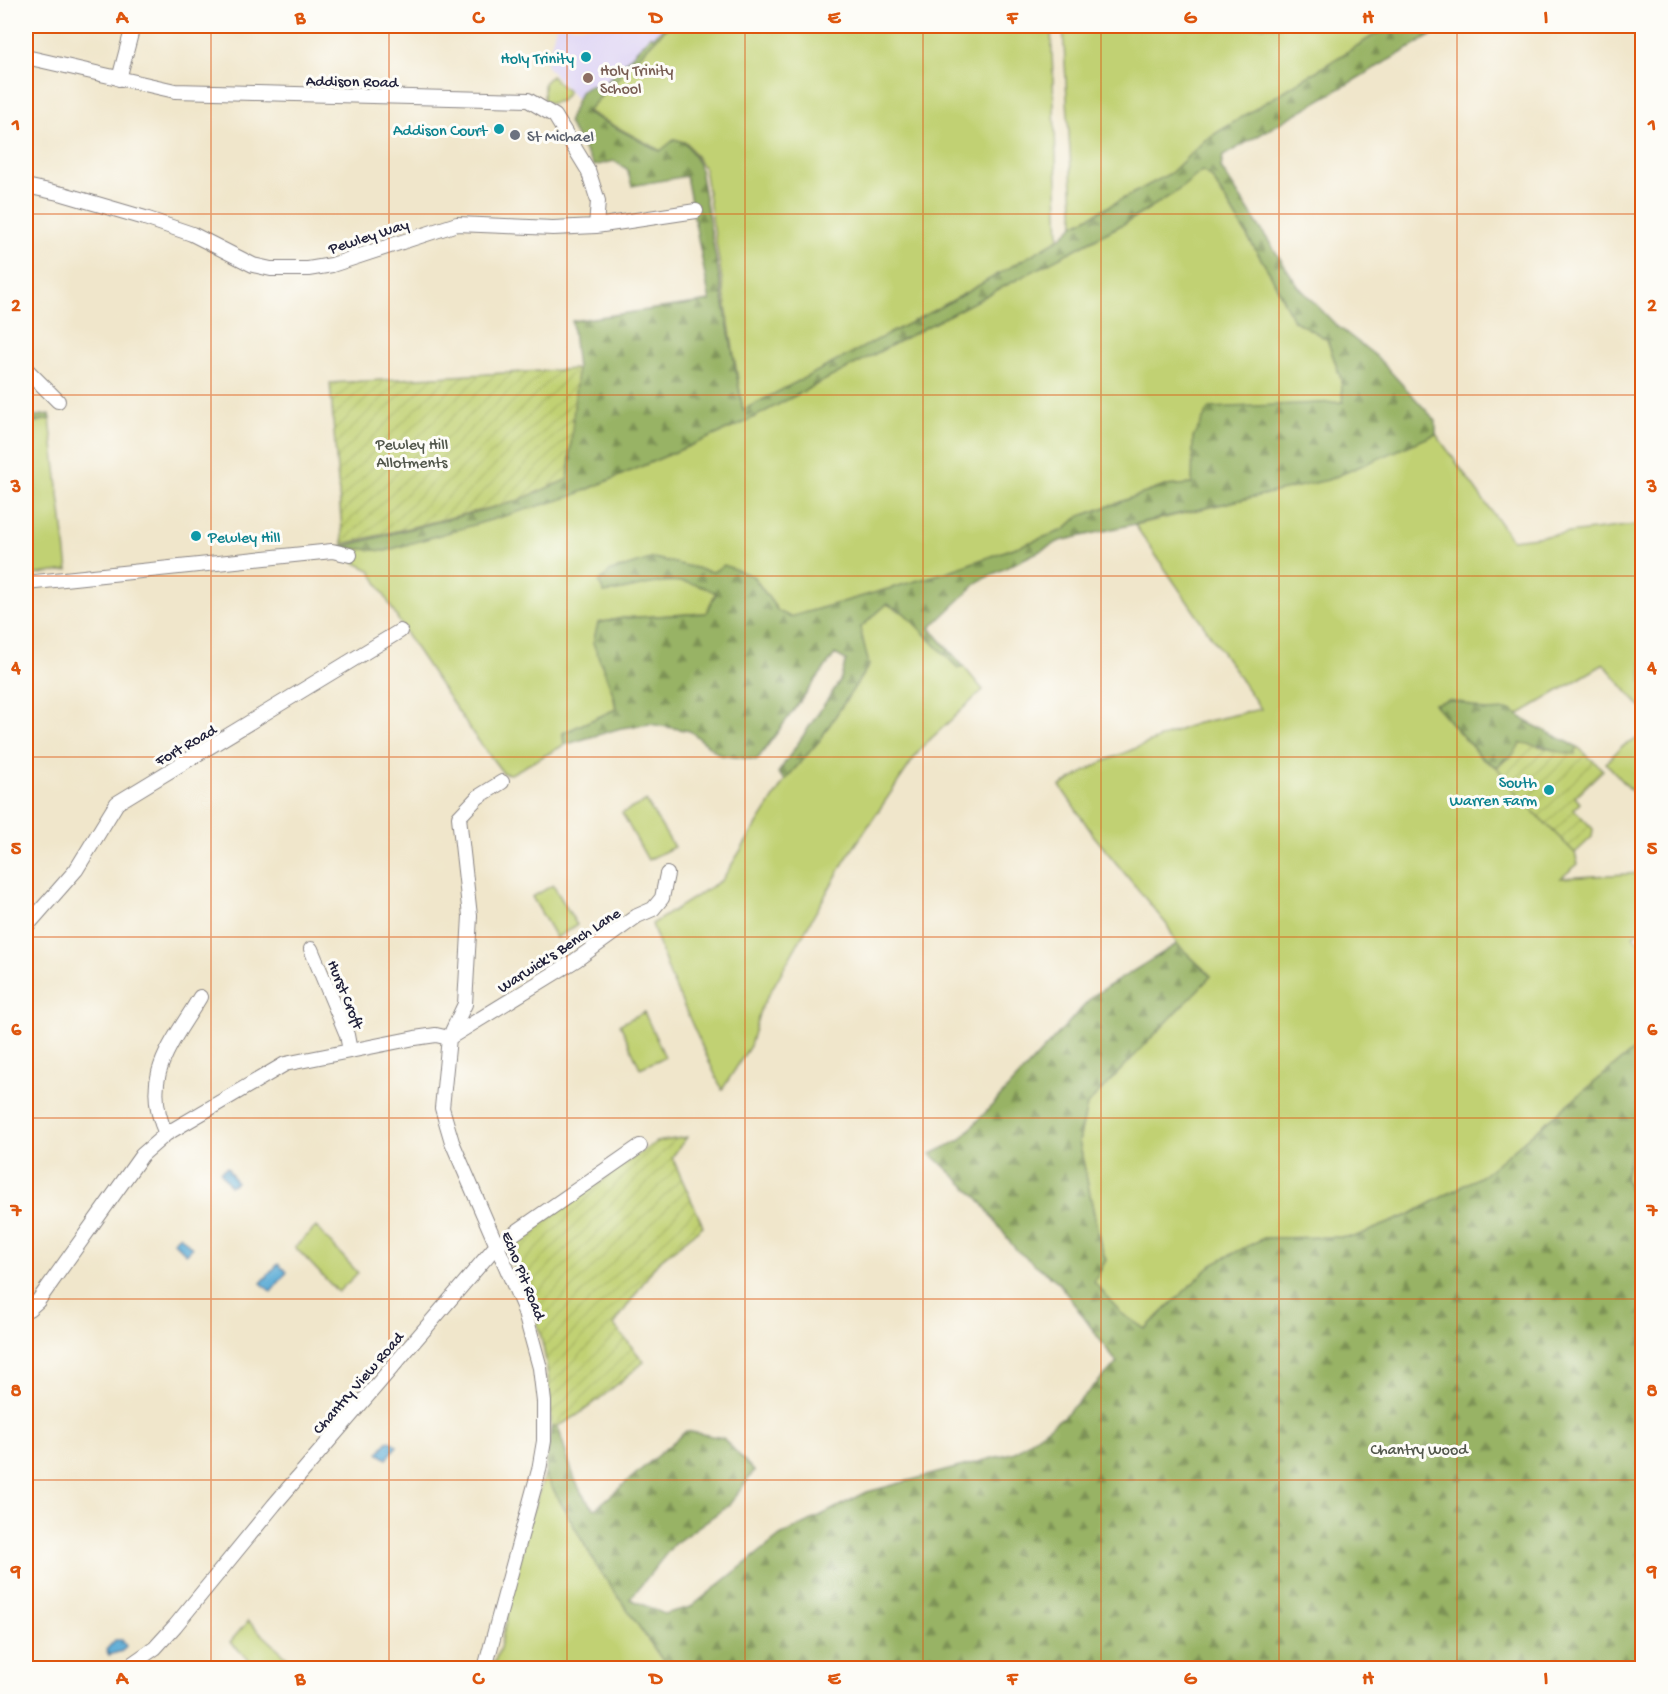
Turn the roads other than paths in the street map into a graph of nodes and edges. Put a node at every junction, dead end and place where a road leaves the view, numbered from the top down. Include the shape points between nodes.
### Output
1 (133, 26) edge
2 (26, 57) edge
3 (119, 80) junction
4 (26, 186) edge
5 (696, 211) dead end
6 (596, 226) junction
7 (26, 369) edge
8 (58, 401) dead end
9 (350, 555) dead end
10 (26, 583) edge
11 (400, 631) dead end
12 (502, 782) dead end
13 (667, 874) dead end
14 (26, 927) edge
15 (311, 949) dead end
16 (200, 997) dead end
17 (449, 1038) junction
18 (350, 1051) junction
19 (166, 1134) junction
20 (640, 1146) dead end
21 (496, 1246) junction
22 (27, 1308) edge
23 (126, 1668) edge
24 (485, 1668) edge

1 - 3 street
2 - 3 street, Addison Road
3 - 6 street, Addison Road via 175,91 528,100 555,116 573,143 596,189
4 - 6 street, Pewley Way via 145,218 192,234 253,265 271,269 333,265 458,224
5 - 6 street, Pewley Way
7 - 8 street
9 - 10 street via 332,551
11 - 14 street, Fort Road via 117,803 76,870
12 - 17 street, Echo Pit Road via 478,796 459,817 470,915 465,1004
13 - 17 street, Warwick's Bench Lane via 662,898 652,909
15 - 18 street, Hurst Croft
16 - 19 street via 161,1063 156,1083 157,1114
17 - 18 street via 436,1035
17 - 21 street, Echo Pit Road via 442,1108 452,1142
18 - 19 street via 285,1064
19 - 22 street via 142,1155 84,1238
20 - 21 street, Chantry View Road
21 - 23 street, Chantry View Road via 175,1626 155,1648
21 - 24 street, Echo Pit Road via 523,1306 540,1368 544,1441 498,1630

